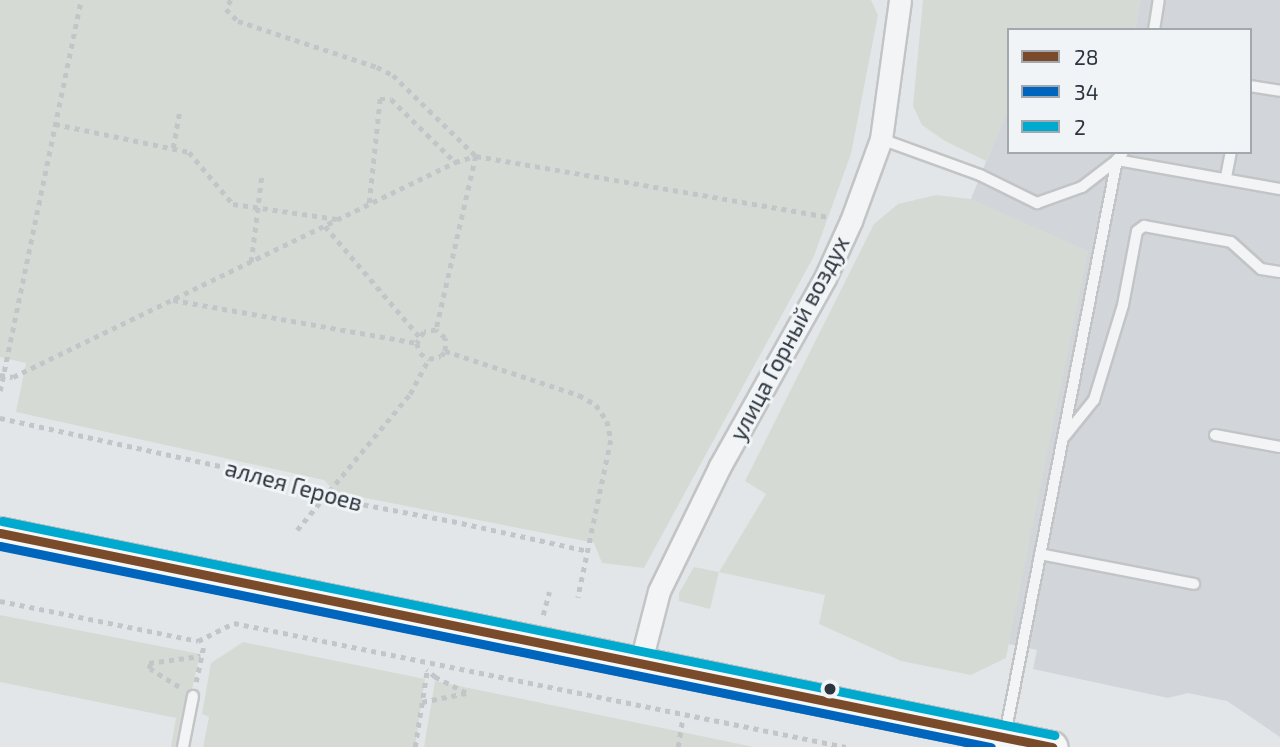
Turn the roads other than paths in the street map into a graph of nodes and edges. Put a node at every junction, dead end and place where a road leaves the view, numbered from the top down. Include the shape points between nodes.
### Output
1 (900, 0) edge
2 (1159, 0) edge
3 (1154, 28) edge
4 (1252, 86) edge
5 (1280, 91) edge
6 (881, 139) junction
7 (1231, 154) edge
8 (1120, 156) edge
9 (1226, 177) junction
10 (1280, 189) edge
11 (1280, 272) edge
12 (1215, 435) dead end
13 (1063, 440) junction
14 (1280, 447) edge
15 (0, 533) edge
16 (1041, 554) junction
17 (1194, 584) dead end
18 (640, 665) junction
19 (193, 696) road end
20 (1004, 737) junction
21 (183, 747) edge
22 (1052, 747) edge

1 - 6 street, улица Горный воздух
2 - 3 lane
4 - 5 lane
6 - 8 lane via 980,175 1037,203 1082,187
6 - 18 street, улица Горный воздух via 825,278 720,466 659,591
7 - 9 lane
8 - 9 lane
8 - 13 lane
9 - 10 lane
11 - 13 lane via 1261,268 1231,242 1144,226 1137,231 1123,306 1094,400
12 - 14 lane
13 - 16 lane
15 - 18 main road
16 - 17 lane
16 - 20 lane
18 - 20 main road
19 - 21 lane
20 - 22 main road

